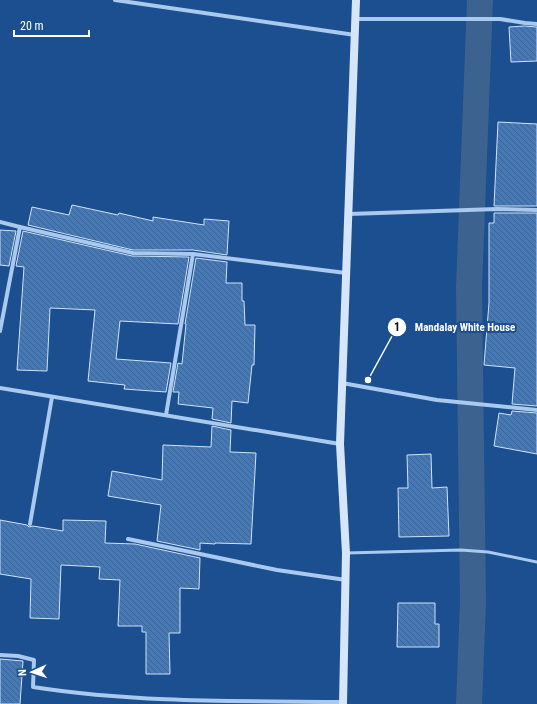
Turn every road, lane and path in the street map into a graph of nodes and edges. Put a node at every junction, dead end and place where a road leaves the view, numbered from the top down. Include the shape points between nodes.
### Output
1 (115, 0) edge
2 (356, 0) edge
3 (355, 19) junction
4 (537, 24) edge
5 (355, 35) junction
6 (537, 210) edge
7 (349, 214) junction
8 (0, 222) edge
9 (20, 227) junction
10 (194, 254) junction
11 (346, 273) junction
12 (0, 331) edge
13 (342, 383) junction
14 (0, 388) edge
15 (52, 397) junction
16 (537, 410) edge
17 (166, 415) junction
18 (340, 444) junction
19 (30, 524) dead end
20 (128, 539) dead end
21 (346, 553) junction
22 (537, 562) edge
23 (346, 580) junction
24 (0, 655) edge
25 (343, 703) edge

1 - 5 street
2 - 3 street
3 - 4 street via 500,19
3 - 5 street
5 - 7 street
6 - 7 street
7 - 11 street
8 - 9 street
9 - 10 street via 133,253
9 - 12 street
10 - 11 street
10 - 17 street
11 - 13 street
13 - 16 street via 438,400
13 - 18 street
14 - 15 street
15 - 17 street
15 - 19 street
17 - 18 street
18 - 21 street
20 - 23 street via 277,570
21 - 22 lane via 462,550 488,552
21 - 23 street
23 - 25 street
24 - 25 street via 34,660 33,687 72,693 202,701

